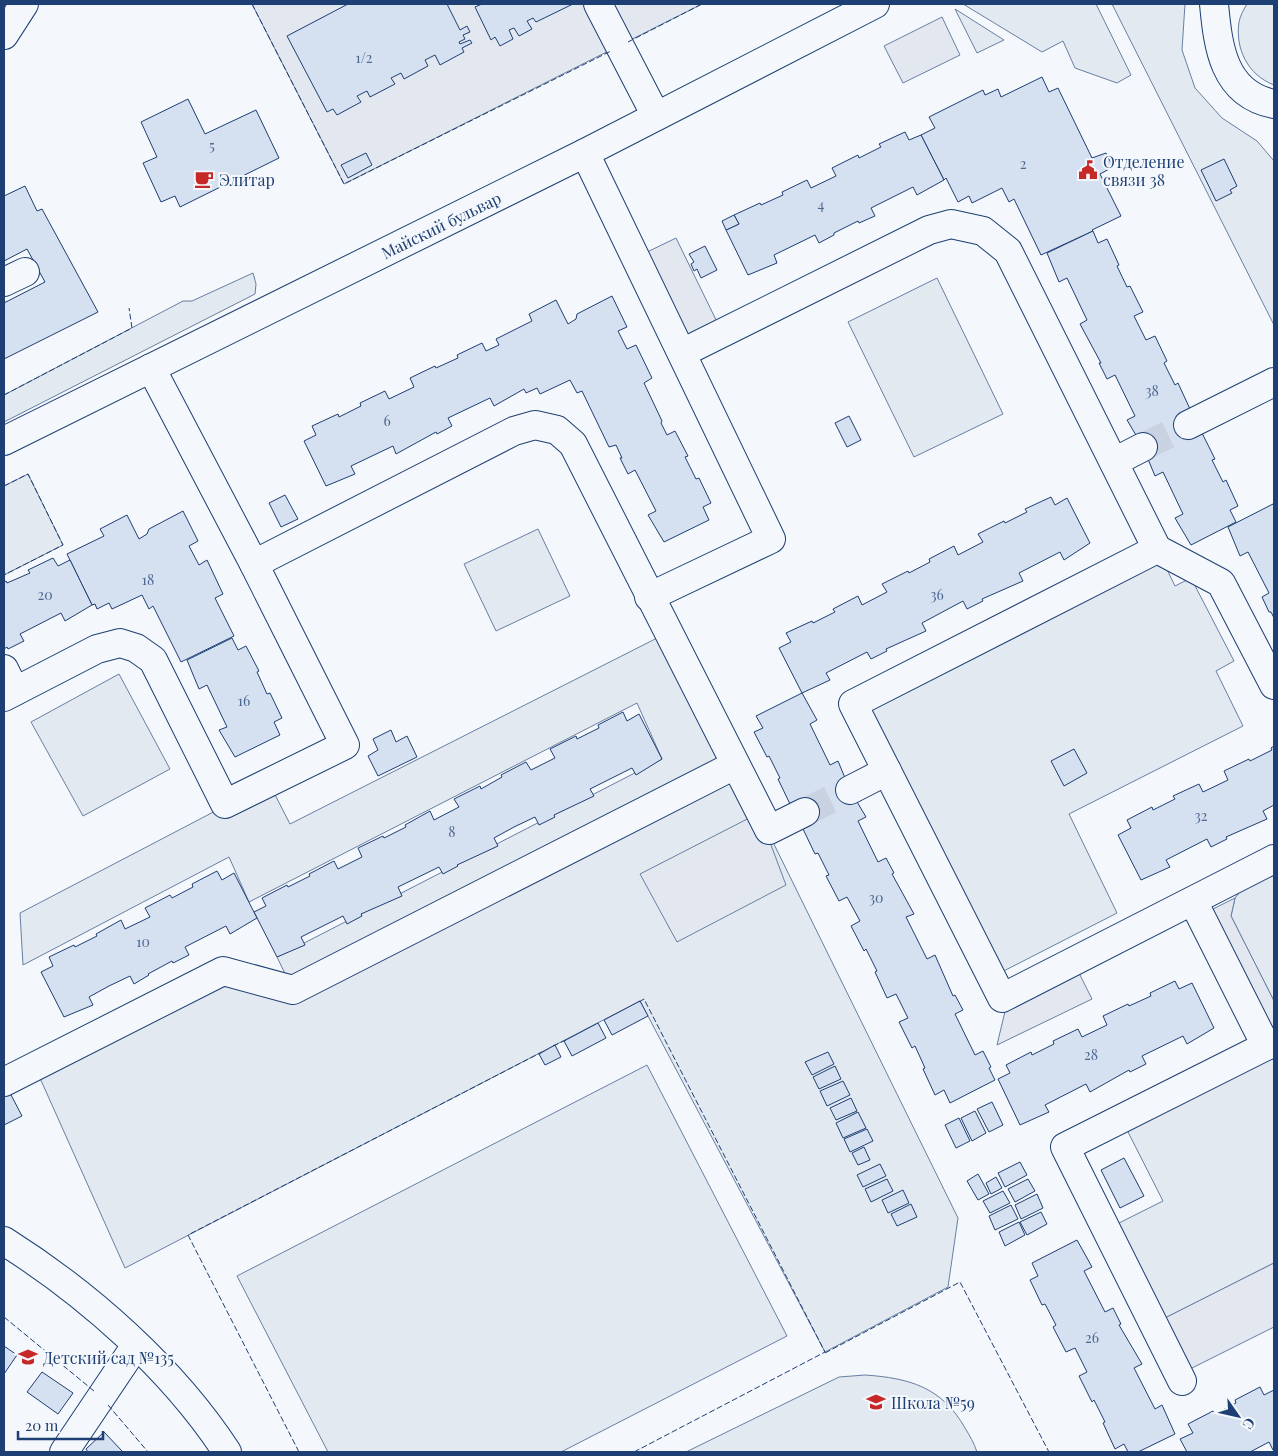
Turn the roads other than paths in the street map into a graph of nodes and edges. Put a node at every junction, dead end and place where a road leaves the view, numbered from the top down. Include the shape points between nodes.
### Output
1 (24, 4) edge
2 (598, 4) edge
3 (875, 4) edge
4 (1214, 4) edge
5 (1225, 4) edge
6 (4, 35) edge
7 (1218, 42) junction
8 (1271, 105) edge
9 (656, 116) junction
10 (585, 153) junction
11 (682, 353) junction
12 (151, 368) junction
13 (1274, 382) edge
14 (1188, 425) tunnel mouth
15 (4, 441) edge
16 (1143, 447) tunnel mouth
17 (1114, 462) junction
18 (1157, 549) junction
19 (254, 564) junction
20 (649, 597) junction
21 (1274, 685) edge
22 (8, 686) edge
23 (735, 765) junction
24 (887, 771) junction
25 (850, 790) tunnel mouth
26 (805, 812) tunnel mouth
27 (1274, 859) edge
28 (1193, 901) junction
29 (1270, 1044) edge
30 (4, 1082) edge
31 (8, 1250) edge
32 (136, 1345) junction
33 (1182, 1381) dead end
34 (64, 1452) edge
35 (227, 1452) edge

1 - 6 main road
2 - 9 main road
3 - 9 main road, Майский бульвар
4 - 7 main road
5 - 7 main road via 1220,15
7 - 8 main road via 1226,68 1242,88
9 - 10 main road, Майский бульвар
10 - 11 main road
10 - 12 main road, Майский бульвар
11 - 17 main road via 930,230 952,224 982,231 1008,251
11 - 20 main road via 771,539
12 - 15 main road, Майский бульвар
12 - 19 main road
13 - 14 main road
16 - 17 main road
17 - 18 main road
18 - 21 main road via 1221,582
18 - 24 main road via 853,704
19 - 20 main road via 514,431 535,425 557,430 573,444
19 - 22 main road via 345,745 225,804 153,660 136,648 120,643 97,649
20 - 23 main road
23 - 26 main road via 768,830
23 - 30 main road via 292,990 223,971
24 - 25 main road
24 - 28 main road via 1002,998
27 - 28 main road
28 - 29 main road
29 - 33 main road via 1065,1147
31 - 32 main road via 82,1297
32 - 34 main road
32 - 35 main road via 171,1378 208,1422

